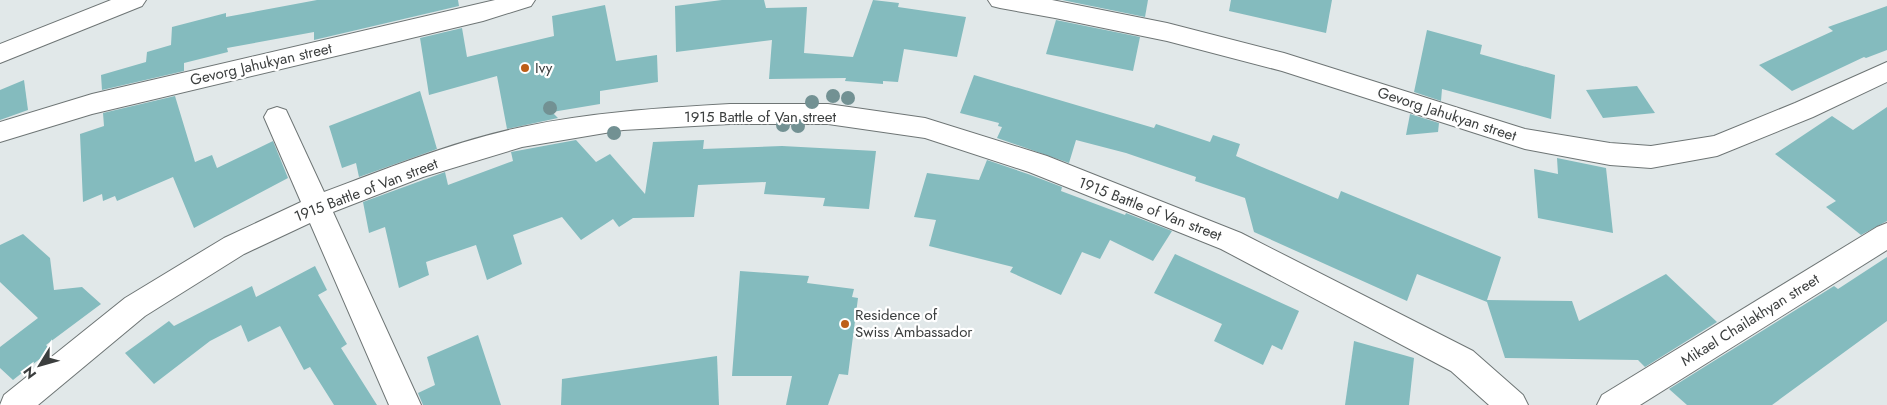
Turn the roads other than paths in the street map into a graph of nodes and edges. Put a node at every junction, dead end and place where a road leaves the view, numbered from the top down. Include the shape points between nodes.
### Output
1 (134, 0) edge
2 (523, 0) edge
3 (1000, 0) edge
4 (0, 54) edge
5 (1887, 71) edge
6 (277, 117) dead end
7 (0, 132) edge
8 (316, 207) junction
9 (1887, 235) edge
10 (16, 405) edge
11 (405, 405) edge
12 (1512, 405) edge
13 (1613, 405) edge

1 - 4 street
2 - 7 street, Gevorg Jahukyan street via 92,104
3 - 5 street, Gevorg Jahukyan street via 1167,32 1284,62 1525,139 1610,154 1651,157 1717,146
6 - 8 street
8 - 10 street, 1915 Battle of Van street via 234,246 135,308
8 - 11 street
8 - 12 street, 1915 Battle of Van street via 418,168 522,137 623,120 730,114 828,114 925,128 1038,164 1231,240 1462,361
9 - 13 street, Mikael Chailakhyan street

